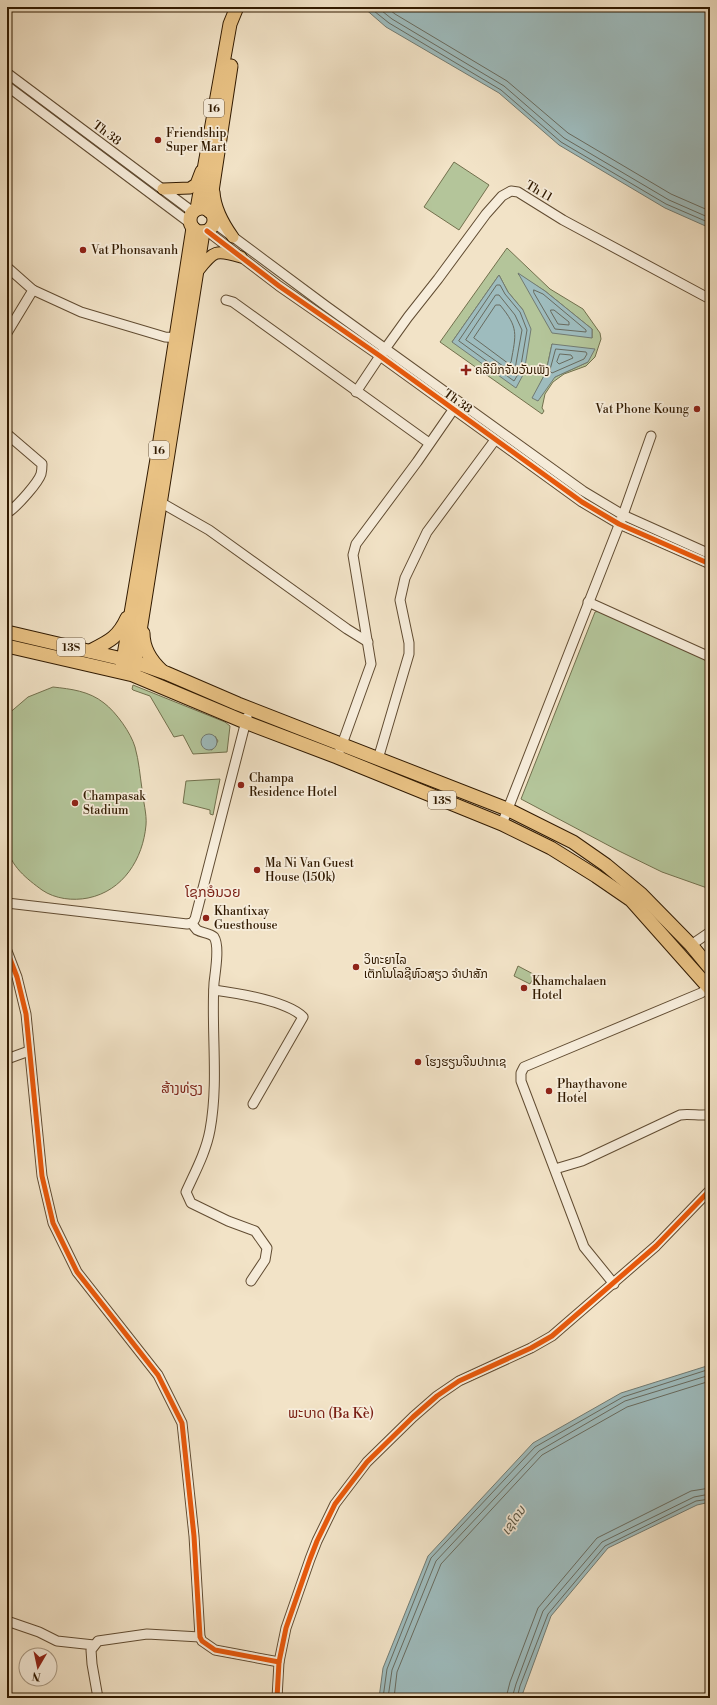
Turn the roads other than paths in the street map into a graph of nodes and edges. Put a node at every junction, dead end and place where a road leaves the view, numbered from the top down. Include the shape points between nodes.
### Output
1 (237, 8) edge
2 (7, 73) edge
3 (7, 86) edge
4 (125, 160) junction
5 (205, 164) junction
6 (120, 168) junction
7 (214, 179) junction
8 (163, 189) junction
9 (201, 221) junction
10 (233, 237) junction
11 (240, 257) junction
12 (7, 267) edge
13 (197, 272) junction
14 (32, 290) junction
15 (710, 299) edge
16 (226, 300) dead end
17 (7, 333) edge
18 (180, 338) junction
19 (382, 352) junction
20 (356, 392) junction
21 (453, 410) junction
22 (7, 434) edge
23 (651, 436) dead end
24 (495, 440) junction
25 (429, 443) junction
26 (156, 501) junction
27 (7, 511) edge
28 (623, 515) junction
29 (619, 524) junction
30 (710, 554) edge
31 (710, 564) edge
32 (588, 602) junction
33 (137, 611) junction
34 (7, 632) edge
35 (368, 642) junction
36 (7, 646) edge
37 (90, 651) junction
38 (710, 657) edge
39 (128, 667) junction
40 (164, 672) junction
41 (251, 709) junction
42 (245, 722) junction
43 (339, 751) junction
44 (378, 759) junction
45 (507, 809) junction
46 (502, 824) junction
47 (7, 903) edge
48 (192, 923) junction
49 (710, 932) edge
50 (692, 945) junction
51 (7, 951) edge
52 (710, 968) edge
53 (710, 988) edge
54 (214, 990) junction
55 (29, 1051) junction
56 (7, 1059) edge
57 (253, 1104) dead end
58 (710, 1114) edge
59 (555, 1169) junction
60 (710, 1190) edge
61 (251, 1281) dead end
62 (614, 1284) junction
63 (7, 1621) edge
64 (200, 1637) junction
65 (94, 1645) junction
66 (279, 1662) junction
67 (98, 1698) edge
68 (277, 1698) edge

1 - 5 highway, 16 via 230,24
1 - 7 highway, 16 via 237,26
2 - 4 street, Th 38
3 - 6 street, Th 38
4 - 6 street
4 - 8 street, Th 38
5 - 8 main road via 196,184 190,188
5 - 9 highway, 16
6 - 9 street, Th 38
7 - 9 highway, 16
7 - 10 main road via 214,199 221,219
8 - 9 street, Th 38
9 - 10 street, Th 38
9 - 11 street, Th 38
9 - 13 highway, 16
9 - 18 highway, 16
10 - 19 street, Th 38 via 326,306
11 - 13 main road via 216,252
11 - 19 street, Th 38 via 279,286
12 - 14 street
13 - 18 highway, 16
14 - 17 street
14 - 18 street via 81,312 165,337
15 - 19 street, Th 11 via 563,220 518,192 511,191 502,196 486,214
16 - 20 street
18 - 26 highway, 16
19 - 20 street, Th 11
19 - 21 street, Th 38
19 - 28 street, Th 38
20 - 25 street
21 - 24 street, Th 38
21 - 25 street
22 - 27 street via 42,464 42,469 39,478 15,507
23 - 28 street
24 - 29 street, Th 38 via 582,502
24 - 44 street via 427,532 405,578 400,600 409,654
25 - 35 street via 356,544 353,555
26 - 33 highway, 16
26 - 35 street via 209,530
28 - 29 street
28 - 30 street, Th 38
29 - 31 street, Th 38
29 - 32 street
32 - 38 street
32 - 45 street
33 - 37 highway via 112,640
33 - 39 highway, 16
33 - 40 highway via 143,641 153,662
34 - 37 highway, 13S
35 - 43 street via 371,664 369,673
36 - 39 highway, 13S
37 - 39 highway, 13S
39 - 40 highway, 13S
39 - 42 highway, 13S
40 - 41 highway, 13S
41 - 42 street
41 - 43 highway, 13S
42 - 43 highway, 13S
42 - 48 street
43 - 44 highway, 13S
43 - 46 highway, 13S
44 - 45 highway, 13S
45 - 46 street
45 - 50 highway, 13S via 573,842 606,865 641,894
46 - 53 highway, 13S via 551,848 631,900
47 - 48 street
48 - 54 street via 197,930 211,935 215,940
49 - 50 street
50 - 52 highway, 13S
51 - 55 street via 17,977 26,1014
53 - 59 street via 524,1067 521,1081
54 - 57 street via 275,1003 303,1018
54 - 61 street via 213,1113 205,1151 186,1192 191,1202 255,1232 267,1248 265,1260
55 - 56 street
55 - 64 street via 42,1176 53,1223 78,1272 158,1375 182,1423 194,1536
58 - 59 street via 680,1116 582,1161
59 - 62 street via 584,1247
60 - 62 street via 662,1241
62 - 66 street via 552,1336 459,1381 437,1396 367,1462 336,1504 317,1540 286,1628
63 - 65 street via 57,1641
64 - 65 street via 147,1634 98,1641
64 - 66 street via 215,1650
65 - 67 street via 91,1650 92,1664
66 - 68 street

